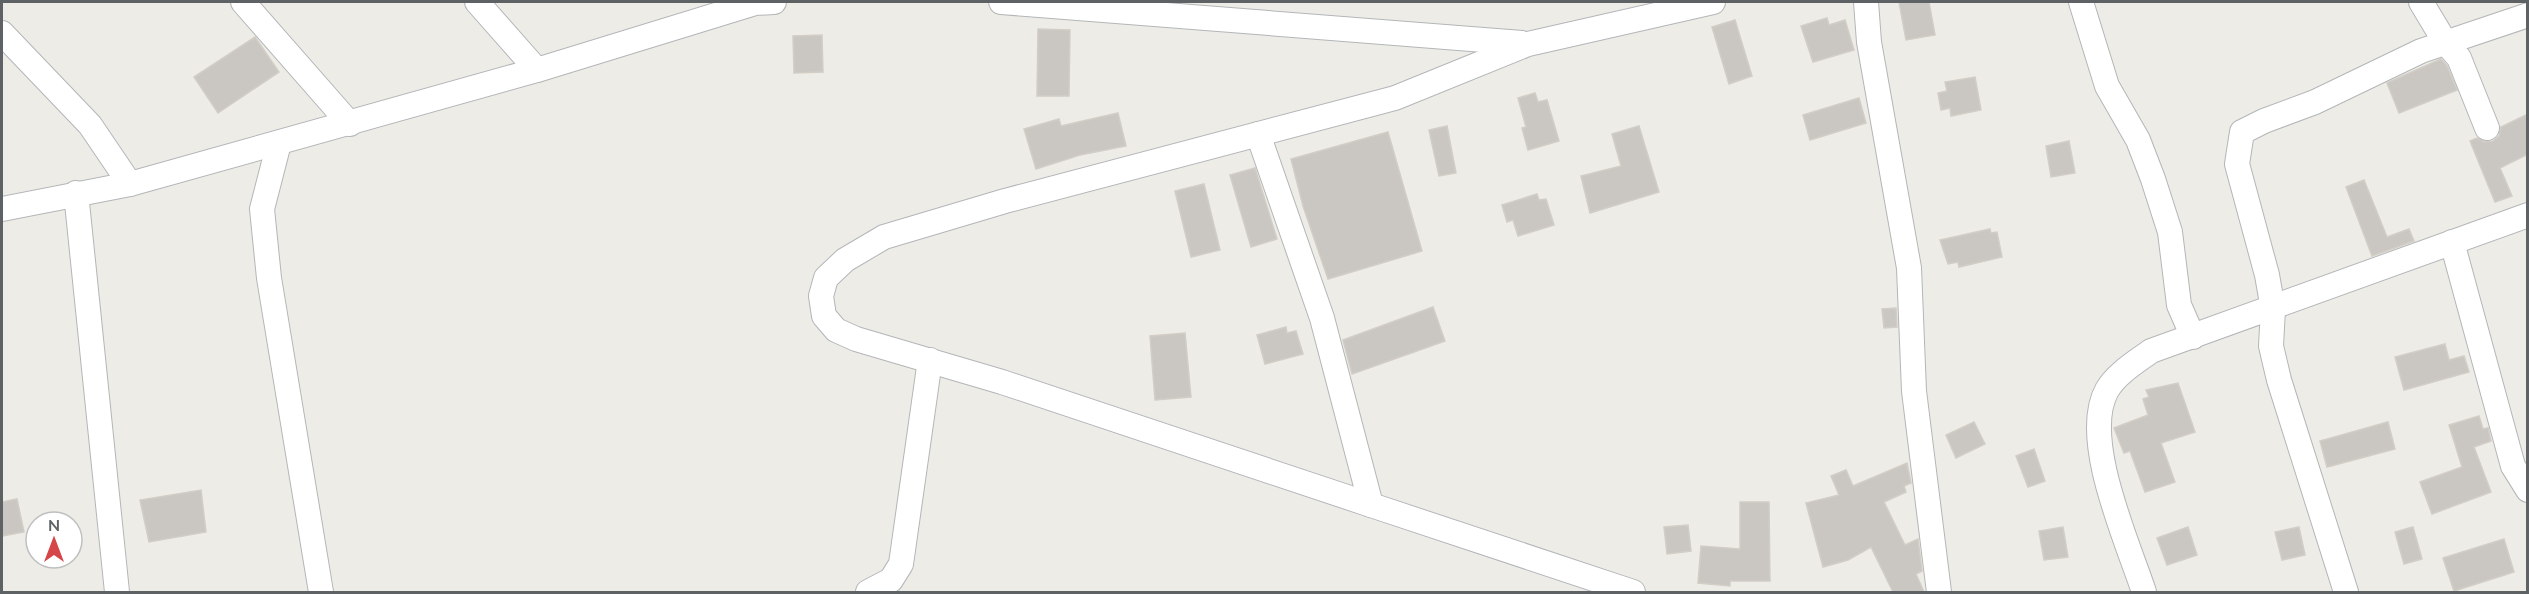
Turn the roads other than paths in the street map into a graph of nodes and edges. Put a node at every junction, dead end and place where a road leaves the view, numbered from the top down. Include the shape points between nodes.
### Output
1 (243, 2) edge
2 (477, 2) edge
3 (761, 2) edge
4 (1001, 2) edge
5 (1713, 2) edge
6 (1866, 2) edge
7 (2081, 2) edge
8 (2421, 2) edge
9 (1676, 6) edge
10 (2528, 15) edge
11 (2, 33) edge
12 (2445, 42) junction
13 (1528, 44) junction
14 (537, 70) junction
15 (350, 124) junction
16 (2487, 128) dead end
17 (1258, 134) junction
18 (279, 143) junction
19 (130, 184) junction
20 (76, 194) junction
21 (2, 209) edge
22 (2528, 215) edge
23 (2452, 242) junction
24 (2273, 309) junction
25 (2193, 336) junction
26 (930, 360) junction
27 (2528, 490) edge
28 (1371, 505) junction
29 (117, 592) edge
30 (321, 592) edge
31 (868, 592) edge
32 (1633, 592) edge
33 (1939, 592) edge
34 (2144, 592) edge
35 (2346, 592) edge

1 - 15 street
2 - 14 street
3 - 14 street
4 - 13 street
5 - 9 street
6 - 33 street via 1870,53 1909,268 1914,391
7 - 25 street via 2108,86 2138,140 2153,178 2170,232 2179,305
8 - 12 street
9 - 13 street
10 - 12 street
11 - 19 street via 90,124
12 - 16 street via 2459,58
12 - 24 street via 2242,132 2236,164
13 - 17 street via 1395,98
14 - 15 street
15 - 18 street
17 - 26 street via 884,237 845,260 826,278 821,296 824,316 836,330
17 - 28 street via 1322,318
18 - 19 street
18 - 30 street via 262,209 269,278
19 - 20 street
20 - 21 street
20 - 29 street
22 - 23 street
23 - 24 street
23 - 27 street via 2513,466
24 - 25 street
24 - 35 street via 2271,346 2279,381
25 - 34 street via 2151,351 2119,375 2107,390 2097,418 2098,446
26 - 28 street
26 - 31 street via 901,564 891,580
28 - 32 street

